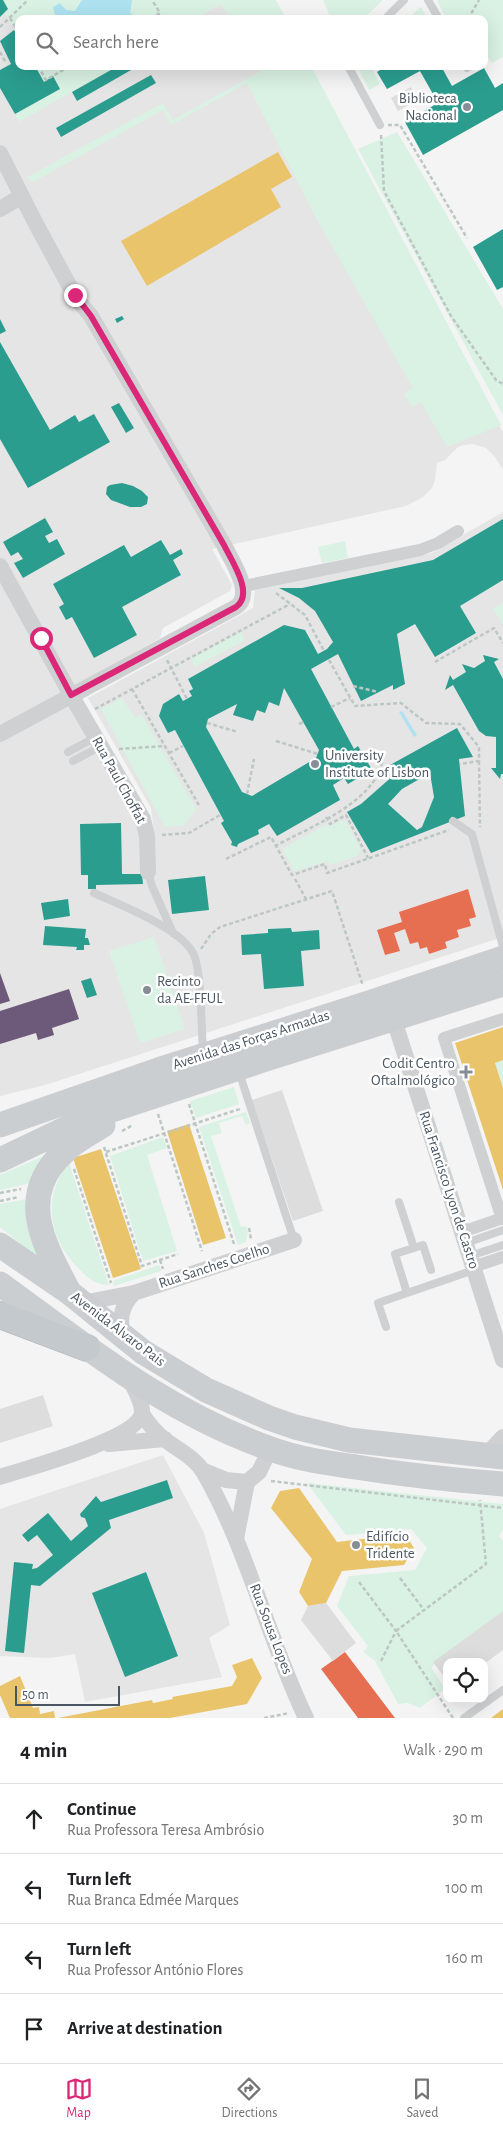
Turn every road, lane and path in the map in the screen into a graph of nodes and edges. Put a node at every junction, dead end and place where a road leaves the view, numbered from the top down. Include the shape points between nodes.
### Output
1 (28, 0) edge
2 (152, 0) edge
3 (404, 0) edge
4 (428, 0) edge
5 (478, 0) edge
6 (157, 15) edge
7 (389, 15) edge
8 (437, 15) edge
9 (470, 15) edge
10 (10, 18) junction
11 (15, 26) edge
12 (0, 28) edge
13 (0, 52) edge
14 (6, 63) dead end
15 (40, 70) edge
16 (63, 70) edge
17 (350, 70) edge
18 (380, 125) junction
19 (0, 153) edge
20 (22, 196) junction
21 (0, 209) edge
22 (467, 238) dead end
23 (503, 384) edge
24 (458, 531) dead end
25 (1, 568) edge
26 (244, 586) junction
27 (503, 643) edge
28 (160, 648) junction
29 (324, 650) dead end
30 (329, 660) dead end
31 (435, 662) dead end
32 (171, 668) junction
33 (354, 686) dead end
34 (132, 689) junction
35 (378, 692) dead end
36 (71, 695) junction
37 (350, 698) junction
38 (186, 699) dead end
39 (331, 707) dead end
40 (83, 716) junction
41 (207, 722) dead end
42 (304, 722) dead end
43 (299, 724) dead end
44 (238, 732) dead end
45 (0, 734) edge
46 (104, 741) junction
47 (276, 741) dead end
48 (165, 746) junction
49 (183, 746) dead end
50 (68, 752) dead end
51 (169, 753) junction
52 (318, 754) dead end
53 (254, 759) dead end
54 (73, 761) dead end
55 (382, 761) dead end
56 (460, 764) dead end
57 (247, 794) dead end
58 (200, 807) dead end
59 (220, 815) dead end
60 (326, 818) junction
61 (453, 821) dead end
62 (147, 836) junction
63 (411, 844) dead end
64 (275, 846) junction
65 (369, 858) junction
66 (226, 859) dead end
67 (148, 872) joint
68 (295, 879) dead end
69 (94, 893) dead end
70 (306, 899) junction
71 (174, 935) junction
72 (503, 947) edge
73 (195, 958) junction
74 (503, 958) edge
75 (503, 984) edge
76 (364, 989) dead end
77 (503, 1018) edge
78 (394, 1020) junction
79 (204, 1055) junction
80 (237, 1068) junction
81 (181, 1104) dead end
82 (48, 1107) junction
83 (244, 1108) dead end
84 (0, 1110) edge
85 (141, 1114) junction
86 (196, 1123) junction
87 (0, 1125) edge
88 (164, 1132) junction
89 (118, 1133) dead end
90 (102, 1141) dead end
91 (106, 1152) junction
92 (0, 1160) edge
93 (74, 1168) dead end
94 (32, 1192) junction
95 (0, 1193) edge
96 (0, 1200) edge
97 (399, 1202) dead end
98 (503, 1222) edge
99 (249, 1228) dead end
100 (294, 1240) joint
101 (248, 1243) dead end
102 (0, 1245) edge
103 (503, 1245) edge
104 (236, 1248) dead end
105 (414, 1248) junction
106 (202, 1251) dead end
107 (469, 1253) junction
108 (178, 1254) dead end
109 (503, 1257) edge
110 (160, 1260) junction
111 (431, 1270) dead end
112 (164, 1272) dead end
113 (0, 1284) edge
114 (108, 1287) dead end
115 (134, 1293) junction
116 (407, 1293) junction
117 (76, 1298) junction
118 (0, 1315) edge
119 (386, 1327) dead end
120 (123, 1336) junction
121 (88, 1348) junction
122 (503, 1360) edge
123 (129, 1377) junction
124 (142, 1414) junction
125 (269, 1418) junction
126 (503, 1437) edge
127 (165, 1439) junction
128 (99, 1444) junction
129 (270, 1449) junction
130 (494, 1456) edge
131 (204, 1471) junction
132 (0, 1477) edge
133 (268, 1481) dead end
134 (247, 1482) junction
135 (503, 1484) edge
136 (479, 1494) junction
137 (503, 1508) edge
138 (236, 1540) junction
139 (400, 1578) dead end
140 (359, 1582) dead end
141 (424, 1610) junction
142 (396, 1631) junction
143 (381, 1661) dead end
144 (503, 1690) edge
145 (304, 1714) edge
146 (264, 1718) edge
147 (453, 1718) edge
148 (464, 1718) edge

1 - 10 path
2 - 6 path via 160,13
3 - 7 lane
4 - 8 lane
5 - 9 path
10 - 11 path
10 - 12 path
13 - 14 path
15 - 16 path via 46,80
17 - 18 lane
18 - 22 path via 400,124
18 - 23 path via 384,191 451,316 496,380
19 - 20 street
20 - 21 street
20 - 26 street via 76,298 91,316 224,545
24 - 26 street via 438,544 420,550
25 - 36 street, Rua Paul Choffat
26 - 28 street via 240,604
27 - 31 path via 494,628
28 - 32 path
28 - 36 street
29 - 32 path via 305,615 290,604
30 - 37 path
32 - 34 path
32 - 38 path
33 - 35 path
34 - 40 path
34 - 48 path
36 - 40 street, Rua Paul Choffat
36 - 45 street
37 - 39 path
37 - 56 path via 355,706 401,703 426,723 460,724 479,747 479,761
40 - 46 street, Rua Paul Choffat
41 - 44 path
42 - 43 path
46 - 48 path via 120,750
46 - 50 lane
46 - 54 lane
46 - 62 street, Rua Paul Choffat via 141,816
47 - 52 path
48 - 51 path
49 - 51 path
51 - 58 path
53 - 57 path
55 - 60 path via 373,784 356,800
59 - 62 path via 189,833
60 - 64 path
60 - 65 path via 330,824 346,815
61 - 72 lane via 472,834
62 - 67 street, Rua Paul Choffat
63 - 65 path
64 - 65 path via 292,875 324,864 327,873
64 - 66 path via 271,838
67 - 71 lane
68 - 70 path
69 - 71 lane via 152,920
70 - 73 path via 217,929
70 - 76 path via 332,891
71 - 73 lane via 190,948
73 - 79 lane
74 - 79 main road, Avenida das Forças Armadas
75 - 78 main road, Avenida das Forças Armadas
77 - 98 street via 444,1038
78 - 80 main road, Avenida das Forças Armadas
78 - 107 street, Rua Francisco Lyon de Castro
79 - 82 main road, Avenida das Forças Armadas
80 - 85 main road, Avenida das Forças Armadas
80 - 100 lane, Avenida das Forças Armadas
81 - 86 path via 189,1102
82 - 84 main road
82 - 87 main road, Avenida das Forças Armadas
83 - 86 path
85 - 88 path via 158,1112
85 - 89 path
85 - 92 main road, Avenida das Forças Armadas via 88,1118
85 - 94 main road via 65,1151
86 - 88 path
86 - 104 path
88 - 91 path
88 - 106 path
90 - 91 path
91 - 110 path via 142,1266
93 - 114 path via 112,1287
94 - 95 path
94 - 96 path via 32,1195
94 - 117 main road via 42,1236
97 - 105 lane
98 - 107 street
99 - 101 path via 251,1239
100 - 115 street, Rua Sanches Coelho
102 - 117 main road, Avenida Álvaro Pais
103 - 107 lane
105 - 111 lane via 423,1245
105 - 116 lane via 395,1254
107 - 109 street
107 - 116 lane
107 - 122 street, Rua Francisco Lyon de Castro
108 - 110 path
110 - 112 path
113 - 121 main road, Avenida Álvaro Pais
115 - 117 street, Rua Sanches Coelho
115 - 120 street via 123,1308 120,1326
116 - 119 lane via 378,1303
117 - 120 main road, Avenida Álvaro Pais
118 - 121 highway
120 - 125 main road, Avenida Álvaro Pais via 143,1352 206,1390
121 - 123 main road, Avenida Álvaro Pais
123 - 124 street
123 - 129 main road, Avenida Álvaro Pais via 210,1425
124 - 127 street, Rua Sousa Lopes
124 - 128 street via 135,1426
125 - 129 main road
125 - 130 main road, Avenida Álvaro Pais via 349,1440
126 - 130 street
127 - 128 street
127 - 131 street, Rua Sousa Lopes
128 - 132 street
129 - 134 street via 259,1472
129 - 136 main road, Avenida Álvaro Pais
131 - 134 street via 226,1480
131 - 138 street, Rua Sousa Lopes
133 - 136 path
134 - 138 street
135 - 136 main road, Avenida Álvaro Pais
136 - 137 path
136 - 141 path via 486,1564
138 - 145 street, Rua Sousa Lopes
139 - 141 path
140 - 142 path
141 - 142 path
142 - 143 path
142 - 147 path
144 - 148 lane
145 - 146 path

